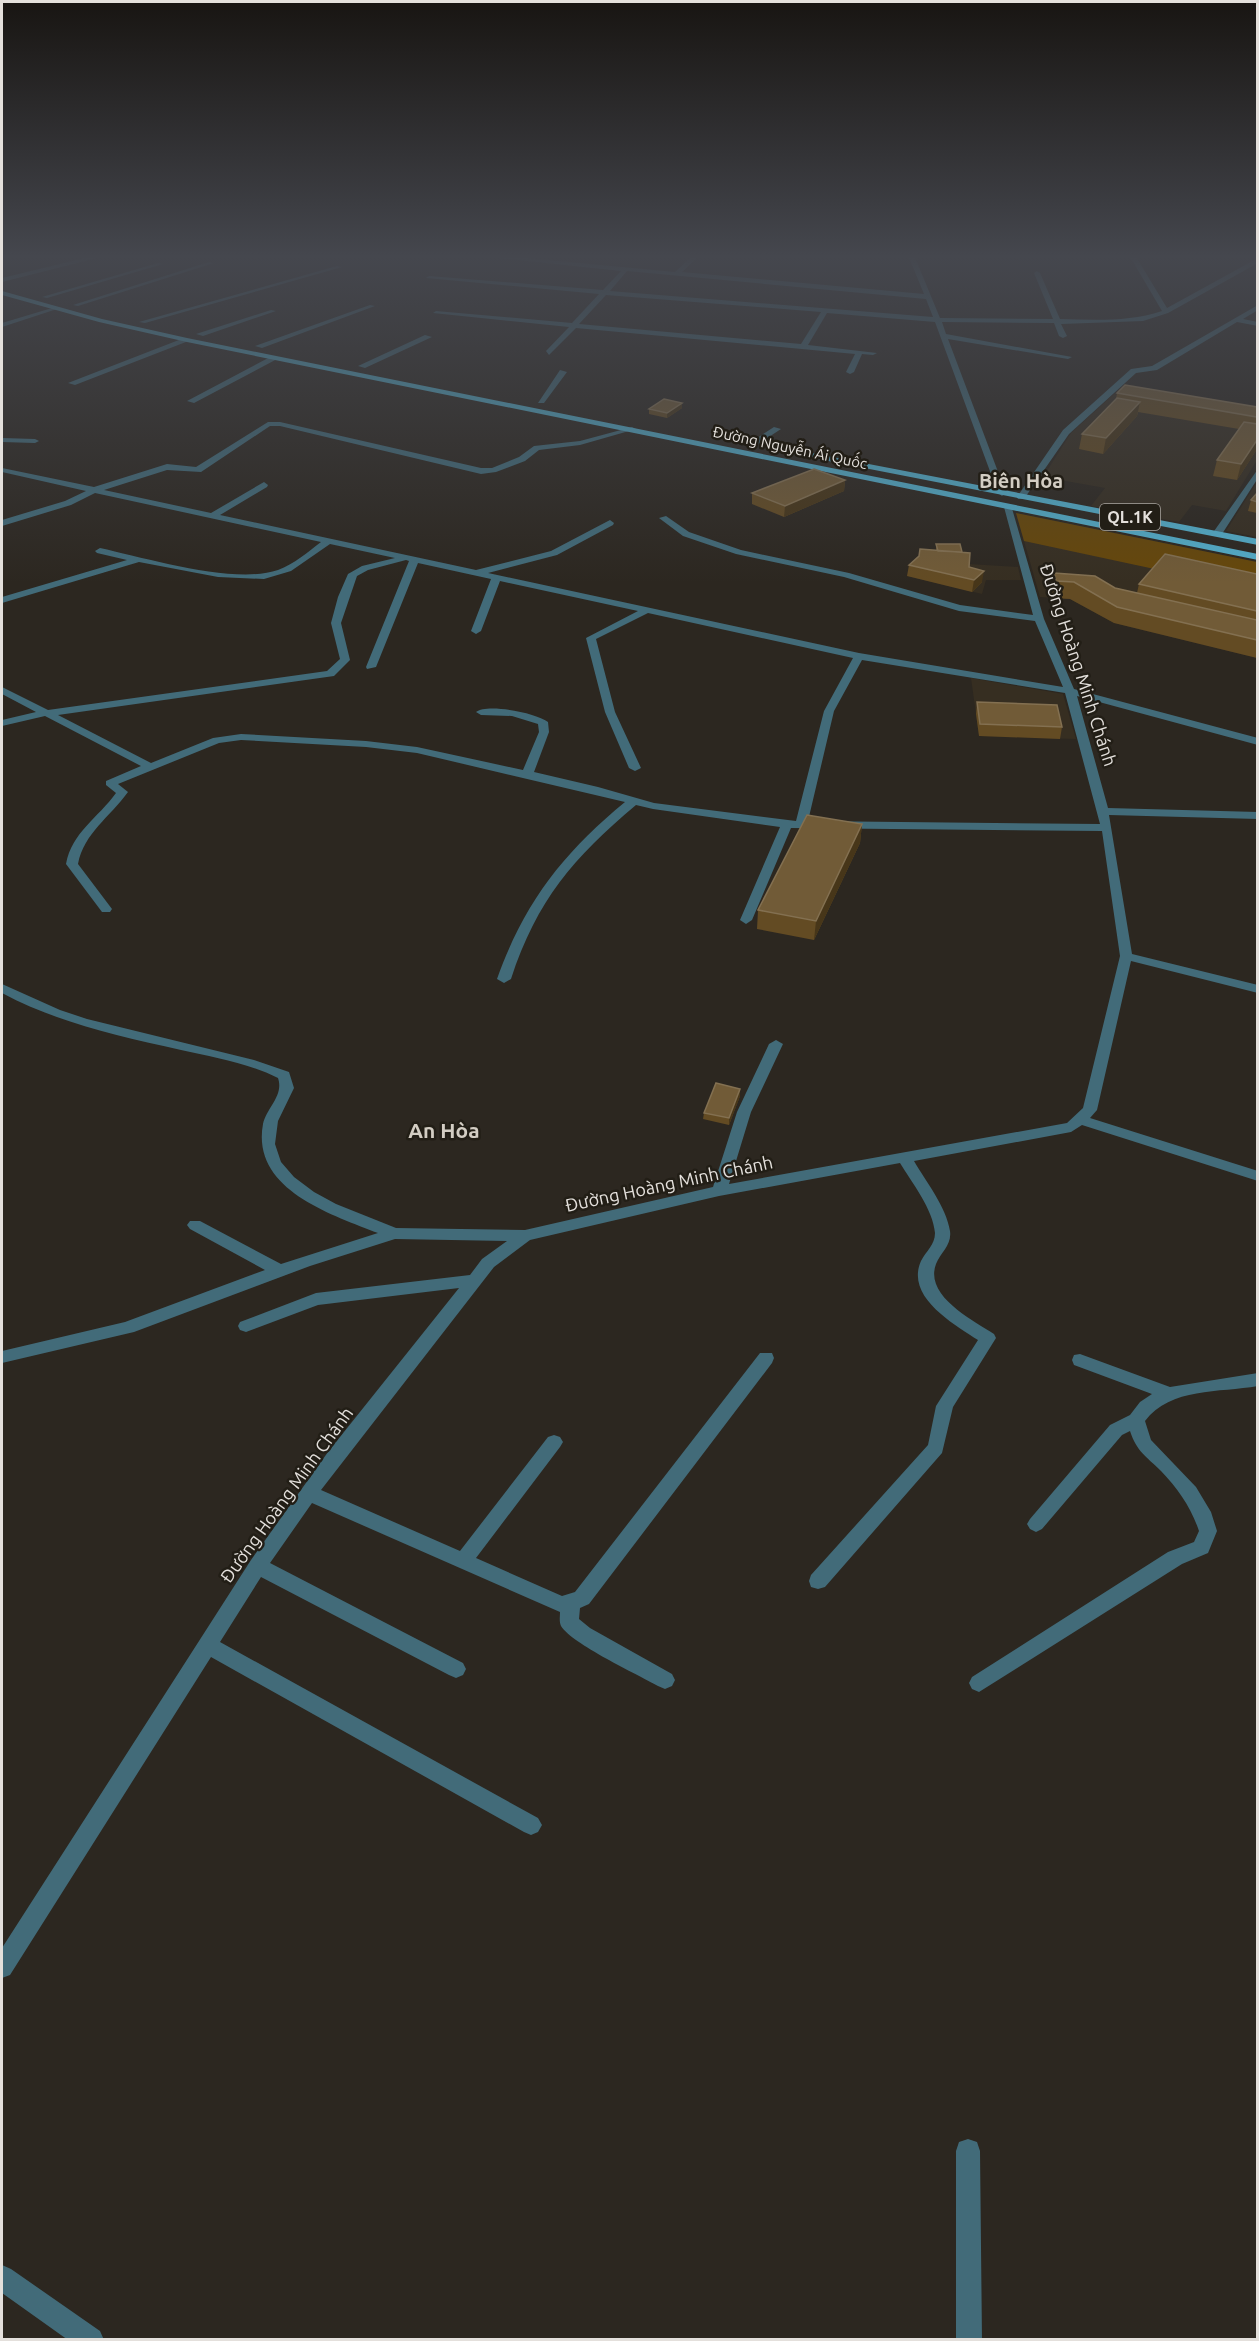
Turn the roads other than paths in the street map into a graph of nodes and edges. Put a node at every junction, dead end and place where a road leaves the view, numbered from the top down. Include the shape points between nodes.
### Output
1 (122, 364) edge
2 (263, 364) edge
3 (306, 364) edge
4 (353, 364) edge
5 (366, 364) edge
6 (853, 364) edge
7 (954, 364) edge
8 (1160, 364) edge
9 (362, 366) junction
10 (563, 372) dead end
11 (850, 372) dead end
12 (72, 383) dead end
13 (1110, 392) junction
14 (1121, 394) edge
15 (507, 395) dead end
16 (530, 399) dead end
17 (191, 400) dead end
18 (541, 402) junction
19 (552, 404) dead end
20 (631, 419) dead end
21 (642, 422) dead end
22 (632, 429) junction
23 (777, 429) dead end
24 (2, 440) edge
25 (35, 441) dead end
26 (741, 441) dead end
27 (752, 444) junction
28 (469, 469) junction
29 (2, 470) edge
30 (1257, 471) edge
31 (498, 481) dead end
32 (264, 485) dead end
33 (94, 490) junction
34 (1021, 496) junction
35 (1005, 500) junction
36 (210, 517) junction
37 (663, 518) dead end
38 (2, 523) edge
39 (610, 523) dead end
40 (1216, 534) junction
41 (327, 542) junction
42 (1257, 542) edge
43 (100, 551) dead end
44 (1257, 557) edge
45 (142, 558) junction
46 (411, 558) junction
47 (476, 573) junction
48 (497, 577) junction
49 (2, 600) edge
50 (647, 610) junction
51 (1039, 619) junction
52 (476, 631) dead end
53 (859, 656) junction
54 (370, 667) dead end
55 (2, 690) edge
56 (1070, 691) junction
57 (481, 712) dead end
58 (46, 713) junction
59 (2, 723) edge
60 (1257, 742) edge
61 (151, 767) junction
62 (635, 768) dead end
63 (527, 774) junction
64 (634, 800) junction
65 (1104, 811) junction
66 (1257, 816) edge
67 (787, 824) junction
68 (801, 825) junction
69 (1107, 828) junction
70 (106, 909) dead end
71 (746, 920) dead end
72 (1126, 956) junction
73 (504, 979) dead end
74 (2, 988) edge
75 (1257, 989) edge
76 (776, 1044) dead end
77 (1082, 1120) junction
78 (904, 1156) junction
79 (1257, 1176) edge
80 (719, 1191) junction
81 (195, 1225) dead end
82 (395, 1233) junction
83 (525, 1236) junction
84 (280, 1271) junction
85 (476, 1280) junction
86 (246, 1326) dead end
87 (2, 1357) edge
88 (766, 1358) dead end
89 (1080, 1360) dead end
90 (1257, 1379) edge
91 (1168, 1393) junction
92 (1136, 1420) junction
93 (554, 1442) dead end
94 (309, 1493) junction
95 (1035, 1524) dead end
96 (463, 1561) junction
97 (258, 1566) junction
98 (818, 1581) dead end
99 (571, 1603) junction
100 (207, 1645) junction
101 (456, 1669) dead end
102 (665, 1680) dead end
103 (979, 1683) dead end
104 (531, 1825) dead end
105 (2, 1967) edge
106 (968, 2151) dead end
107 (2, 2278) edge
108 (91, 2340) edge
109 (969, 2340) edge

1 - 12 street
2 - 17 street
3 - 22 main road, Đường Nguyễn Ái Quốc / QL.1K
4 - 9 main road
5 - 9 street
6 - 11 street
7 - 35 street, Đường Hoàng Minh Chánh
8 - 13 street via 1134,370
9 - 15 main road
10 - 18 street
13 - 14 street
13 - 34 street via 1066,432
16 - 18 main road
18 - 19 main road
20 - 21 main road
22 - 28 street via 580,443 537,448 522,459 493,470
22 - 35 main road, Đường Nguyễn Ái Quốc / QL.1K
23 - 27 street
24 - 25 street
26 - 27 main road, Đường Nguyễn Ái Quốc / QL.1K
27 - 35 main road, Đường Nguyễn Ái Quốc / QL.1K
28 - 31 street
28 - 33 street via 268,424 198,470 167,467
29 - 33 street
30 - 40 street
32 - 36 street
33 - 36 street
33 - 38 street via 68,503
34 - 35 main road, QL.1K
34 - 40 main road, QL.1K
35 - 44 main road, Đường Nguyễn Ái Quốc / QL.1K
35 - 51 street, Đường Hoàng Minh Chánh
36 - 41 street
37 - 51 street via 686,534 739,552 846,575 959,608
39 - 47 street via 555,553
40 - 42 main road, QL.1K
41 - 45 street via 292,566 264,576 234,576
41 - 46 street
43 - 45 street
45 - 49 street
46 - 47 street
46 - 54 street
46 - 58 street via 353,574 336,624 345,660 330,674
47 - 48 street
48 - 50 street
48 - 52 street
50 - 53 street
50 - 62 street via 591,638 610,712
51 - 56 street, Đường Hoàng Minh Chánh
53 - 56 street
53 - 68 street via 829,711
55 - 58 street
56 - 60 street
56 - 65 street, Đường Hoàng Minh Chánh
57 - 63 street via 513,713 543,722 544,732
58 - 59 street
58 - 61 street
61 - 63 street via 217,740 241,737 417,750
61 - 70 street via 110,783 121,795 87,827 73,852 72,864
63 - 64 street
64 - 67 street via 663,808
64 - 73 street via 596,831 546,888 513,952
65 - 66 street
65 - 69 street, Đường Hoàng Minh Chánh
67 - 68 street
67 - 71 street
68 - 69 street
69 - 72 street, Đường Hoàng Minh Chánh
72 - 75 street
72 - 77 street, Đường Hoàng Minh Chánh via 1090,1110
74 - 82 street via 81,1024 194,1048 284,1075 287,1092 271,1122 268,1142 274,1162 293,1186 315,1201
76 - 80 street via 744,1112
77 - 78 street, Đường Hoàng Minh Chánh via 1071,1127
77 - 79 street
78 - 80 street, Đường Hoàng Minh Chánh
78 - 98 street via 942,1227 943,1241 927,1264 929,1289 944,1308 988,1338 945,1406 936,1448
80 - 83 street, Đường Hoàng Minh Chánh
81 - 84 street
82 - 83 street
82 - 84 street
83 - 85 street, Đường Hoàng Minh Chánh via 488,1263
84 - 87 street via 128,1328
85 - 86 street via 316,1299
85 - 94 street, Đường Hoàng Minh Chánh
88 - 99 street via 582,1598
89 - 91 street
90 - 91 street
91 - 92 street via 1143,1408
92 - 95 street via 1116,1430
92 - 103 street via 1143,1444 1190,1492 1202,1512 1208,1531 1201,1547 1175,1558
93 - 96 street
94 - 96 street
94 - 97 street, Đường Hoàng Minh Chánh
96 - 99 street via 561,1604
97 - 100 street, Đường Hoàng Minh Chánh
97 - 101 street
99 - 102 street via 569,1622 583,1634
100 - 104 street
100 - 105 street, Đường Hoàng Minh Chánh
106 - 109 street
107 - 108 street

